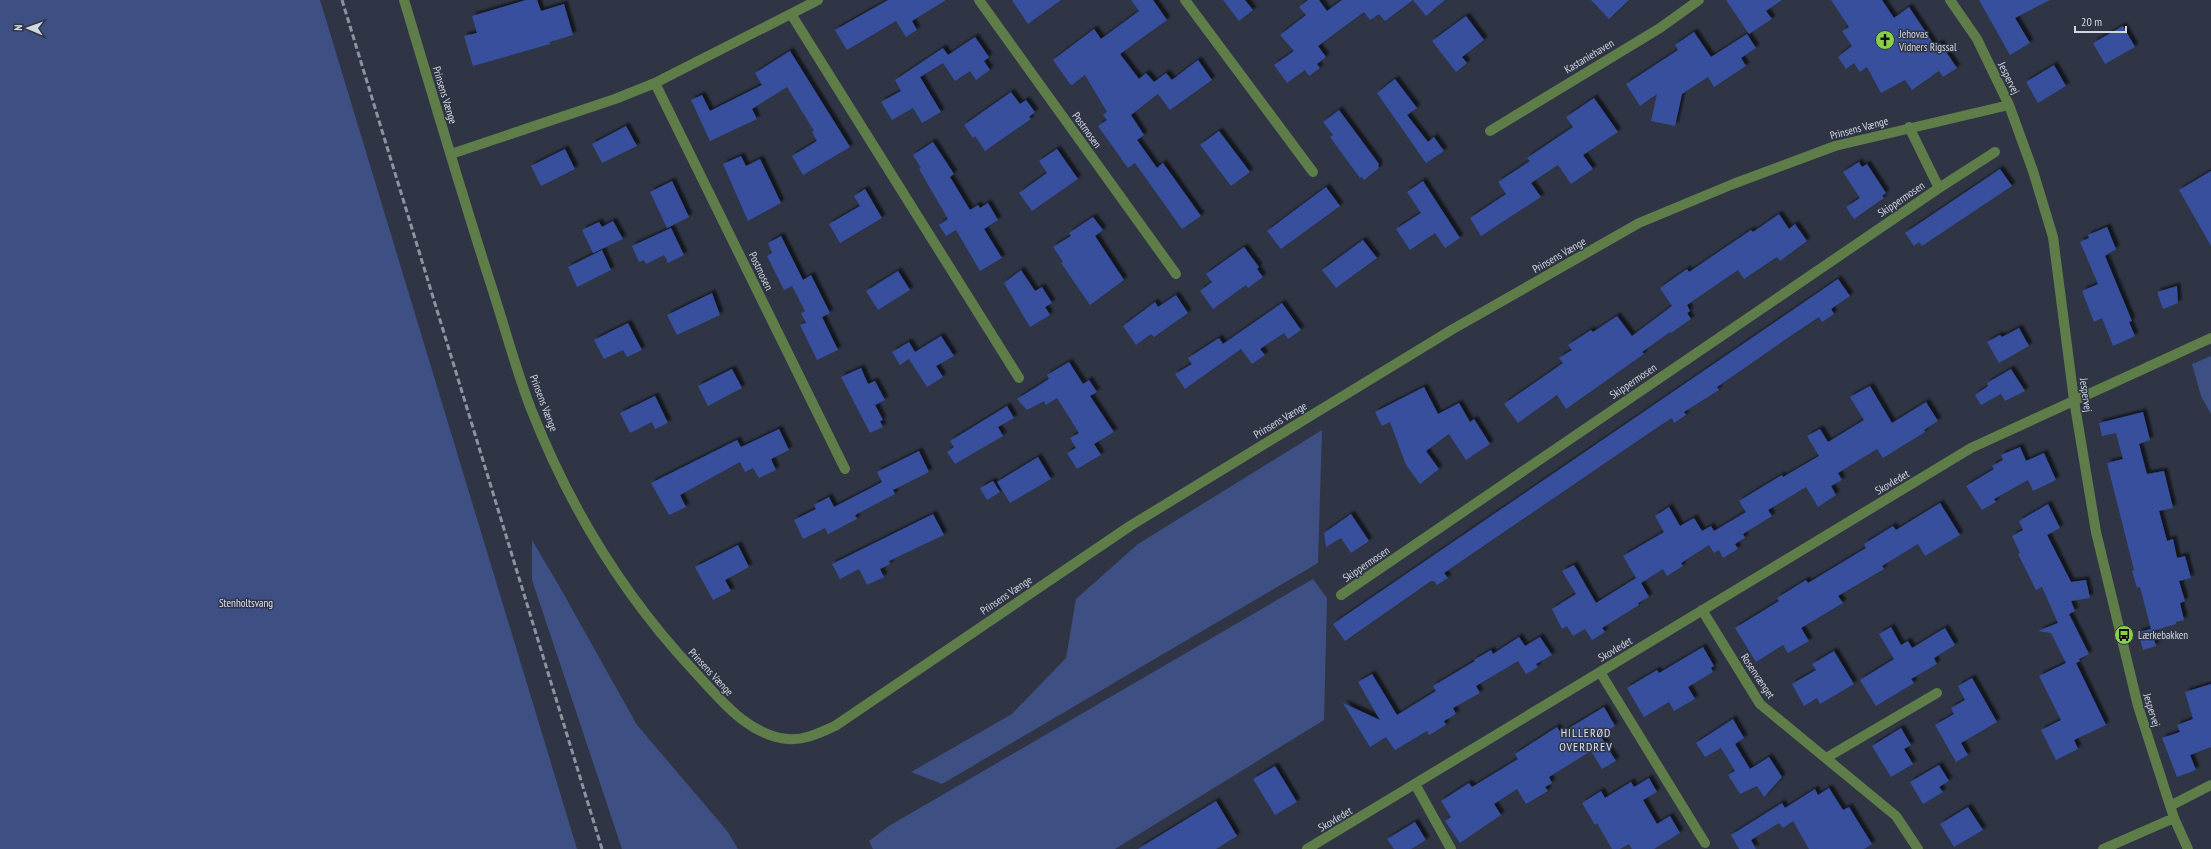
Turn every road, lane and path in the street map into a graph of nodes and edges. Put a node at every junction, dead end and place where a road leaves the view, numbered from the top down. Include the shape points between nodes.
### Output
1 (404, 0) edge
2 (818, 0) edge
3 (979, 0) edge
4 (1185, 0) edge
5 (1699, 0) edge
6 (1950, 0) edge
7 (791, 14) junction
8 (655, 83) junction
9 (2009, 104) junction
10 (1909, 127) junction
11 (1490, 131) dead end
12 (1995, 152) dead end
13 (451, 154) junction
14 (1313, 172) dead end
15 (1939, 188) junction
16 (1176, 274) dead end
17 (2211, 338) edge
18 (1019, 378) dead end
19 (2074, 400) junction
20 (845, 469) dead end
21 (1341, 595) dead end
22 (1702, 610) junction
23 (1600, 672) junction
24 (1937, 693) dead end
25 (1826, 758) junction
26 (1415, 784) junction
27 (2211, 785) edge
28 (2170, 806) junction
29 (2174, 818) junction
30 (1705, 843) dead end
31 (1307, 849) edge
32 (1451, 849) edge
33 (1918, 849) edge
34 (2103, 849) edge
35 (2188, 849) edge

1 - 13 street, Prinsens Vænge
2 - 7 street
3 - 16 street, Postmosen
4 - 14 street
5 - 11 street, Kastaniehaven via 1660,28
6 - 9 street, Jespervej via 1977,39
7 - 8 street
7 - 18 street
8 - 13 street
8 - 20 street, Postmosen
9 - 10 street, Prinsens Vænge
9 - 19 street, Jespervej via 2053,237
10 - 13 street, Prinsens Vænge via 1835,146 1639,223 1453,329 1130,526 835,726 812,736 788,740 762,732 734,714 665,640 617,577 571,499 531,409 463,200
10 - 15 street, Skippermosen
12 - 15 street, Skippermosen
15 - 21 street, Skippermosen
17 - 19 street, Skovledet
19 - 22 street, Skovledet via 1971,448
19 - 28 street, Jespervej via 2096,532 2118,629 2138,706
22 - 23 street, Skovledet
22 - 25 street, Rosenvænget via 1760,704
23 - 26 street, Skovledet
23 - 30 street, Skovledet
24 - 25 street
25 - 33 street, Rosenvænget via 1896,816
26 - 31 street, Skovledet
26 - 32 street
27 - 28 street
28 - 29 street, Jespervej
29 - 34 street
29 - 35 street, Jespervej

